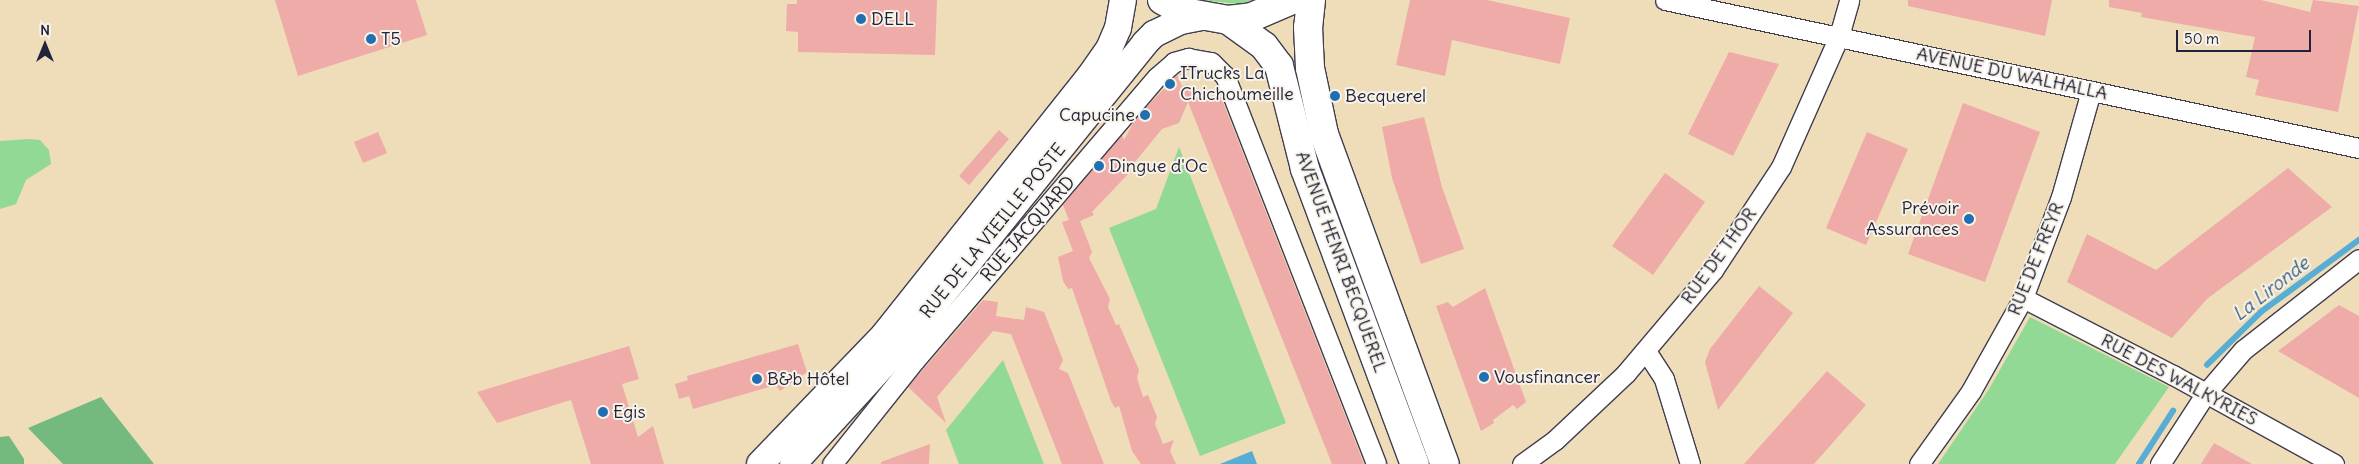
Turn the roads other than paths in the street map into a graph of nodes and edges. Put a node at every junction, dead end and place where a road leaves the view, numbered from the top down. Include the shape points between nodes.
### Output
1 (1123, 0) edge
2 (1162, 0) edge
3 (1292, 0) edge
4 (1311, 0) edge
5 (1849, 0) edge
6 (1671, 2) edge
7 (1215, 19) junction
8 (1839, 36) junction
9 (2091, 91) junction
10 (2359, 148) edge
11 (2359, 259) edge
12 (2023, 298) junction
13 (1646, 351) junction
14 (2206, 394) junction
15 (760, 464) edge
16 (793, 464) edge
17 (832, 464) edge
18 (1376, 464) edge
19 (1415, 464) edge
20 (1445, 464) edge
21 (1522, 464) edge
22 (1690, 464) edge
23 (1919, 464) edge
24 (2160, 464) edge
25 (2334, 464) edge

1 - 15 main road, RUE DE LA VIEILLE POSTE via 1112,42 1090,76 873,347
2 - 7 main road, AVENUE HENRI BECQUEREL
3 - 7 main road via 1252,17
4 - 20 main road, AVENUE HENRI BECQUEREL via 1308,27 1310,68 1324,134
5 - 8 street, RUE DE THOR
6 - 8 street, AVENUE DU WALHALLA
7 - 16 main road, RUE DE LA VIEILLE POSTE via 1181,21 1154,34 1144,43 900,347
7 - 19 main road, AVENUE HENRI BECQUEREL via 1264,46 1279,66 1305,169
8 - 9 street, AVENUE DU WALHALLA
8 - 13 street, RUE DE THOR via 1780,167 1713,270
9 - 10 street, AVENUE DU WALHALLA
9 - 12 street, RUE DE FREYR via 2061,197
11 - 14 street via 2243,350
12 - 14 street, RUE DES WALKYRIES
12 - 23 street, RUE DE FREYR via 1971,391
13 - 21 street, RUE DE THOR via 1555,440
13 - 22 street via 1664,379
14 - 24 street
14 - 25 street, RUE DES WALKYRIES
17 - 18 street, RUE JACQUARD via 915,360 1157,77 1174,62 1188,58 1211,62 1225,76

